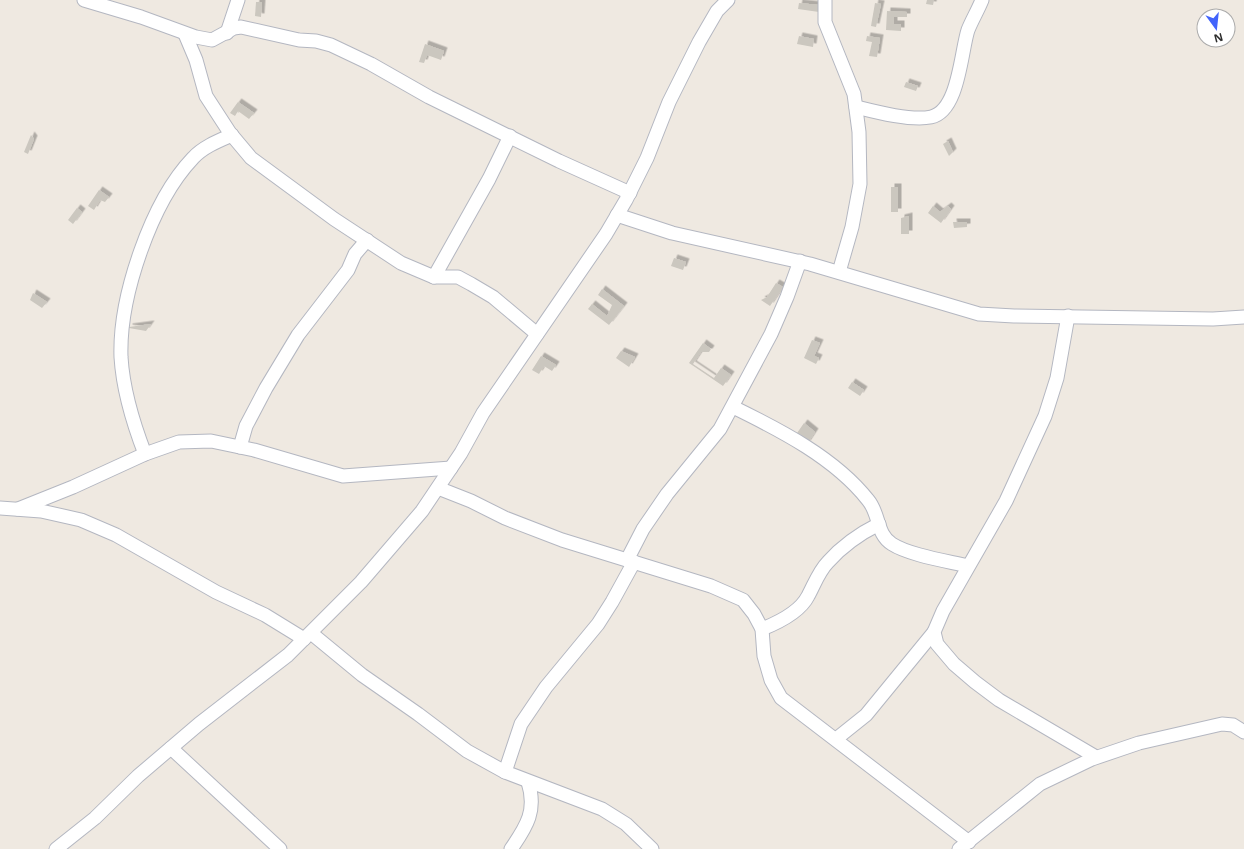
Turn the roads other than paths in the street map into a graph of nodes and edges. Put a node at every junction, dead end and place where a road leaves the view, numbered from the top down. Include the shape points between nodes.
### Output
1 (84, 0) edge
2 (238, 0) edge
3 (728, 0) edge
4 (826, 0) edge
5 (982, 0) edge
6 (227, 33) junction
7 (185, 34) junction
8 (856, 107) junction
9 (232, 135) junction
10 (510, 136) junction
11 (630, 192) junction
12 (617, 215) junction
13 (367, 240) junction
14 (800, 261) junction
15 (839, 272) junction
16 (434, 277) junction
17 (1068, 316) junction
18 (1244, 317) edge
19 (537, 334) junction
20 (733, 407) junction
21 (240, 447) junction
22 (145, 454) junction
23 (451, 468) junction
24 (438, 488) junction
25 (0, 508) edge
26 (18, 509) junction
27 (879, 524) junction
28 (631, 561) junction
29 (968, 566) junction
30 (762, 630) junction
31 (934, 632) junction
32 (307, 636) junction
33 (1244, 732) edge
34 (836, 739) junction
35 (171, 748) junction
36 (1096, 757) junction
37 (504, 772) junction
38 (528, 782) junction
39 (964, 845) edge
40 (56, 849) edge
41 (280, 849) edge
42 (511, 849) edge
43 (652, 849) edge

1 - 7 street via 141,17
2 - 6 street
3 - 11 street via 717,11 699,42 669,102
4 - 8 street via 825,22 854,94
5 - 8 street via 968,31 959,74 950,100 943,109 932,117 885,114
6 - 7 street via 212,40
6 - 10 street via 241,27 331,46
7 - 9 street via 196,60 206,96
8 - 15 street via 860,184 852,227
9 - 13 street via 251,158
9 - 22 street via 211,144 194,157 183,170 157,213 141,251 128,294 122,324 121,358 131,416
10 - 11 street
10 - 16 street
11 - 12 street
12 - 14 street via 672,232
12 - 19 street
13 - 16 street via 401,262
13 - 21 street via 355,254 348,270 298,335 246,426
14 - 15 street
14 - 20 street via 771,334
15 - 17 street via 979,314
16 - 19 street via 458,277 471,284 493,297
17 - 18 street via 1213,319
17 - 29 street via 1057,378 1045,416 1006,501
19 - 23 street via 483,413
20 - 27 street via 776,428 834,466 869,500
20 - 28 street via 720,429 666,494 643,529
21 - 22 street via 211,441 179,442
21 - 23 street via 344,476
22 - 26 street
23 - 24 street
24 - 28 street via 562,540
24 - 32 street via 422,511 361,582
25 - 26 street
26 - 32 street via 81,520 116,535 216,592
27 - 29 street via 881,535 892,544
27 - 30 street via 843,546 826,563 807,598 776,624
28 - 30 street via 711,586 743,600
28 - 37 street via 612,602 598,624 546,687 521,724
29 - 31 street
30 - 34 street via 771,680 782,698
31 - 34 street via 866,715
31 - 36 street via 937,644 954,664 975,682 999,700
32 - 35 street via 288,655
32 - 37 street via 467,751
33 - 36 street via 1233,725 1222,724 1139,743
34 - 39 street
35 - 40 street via 95,818
35 - 41 street
36 - 39 street via 1040,784
37 - 38 street
38 - 42 street via 532,795 532,810 526,828
38 - 43 street via 602,809 626,824

